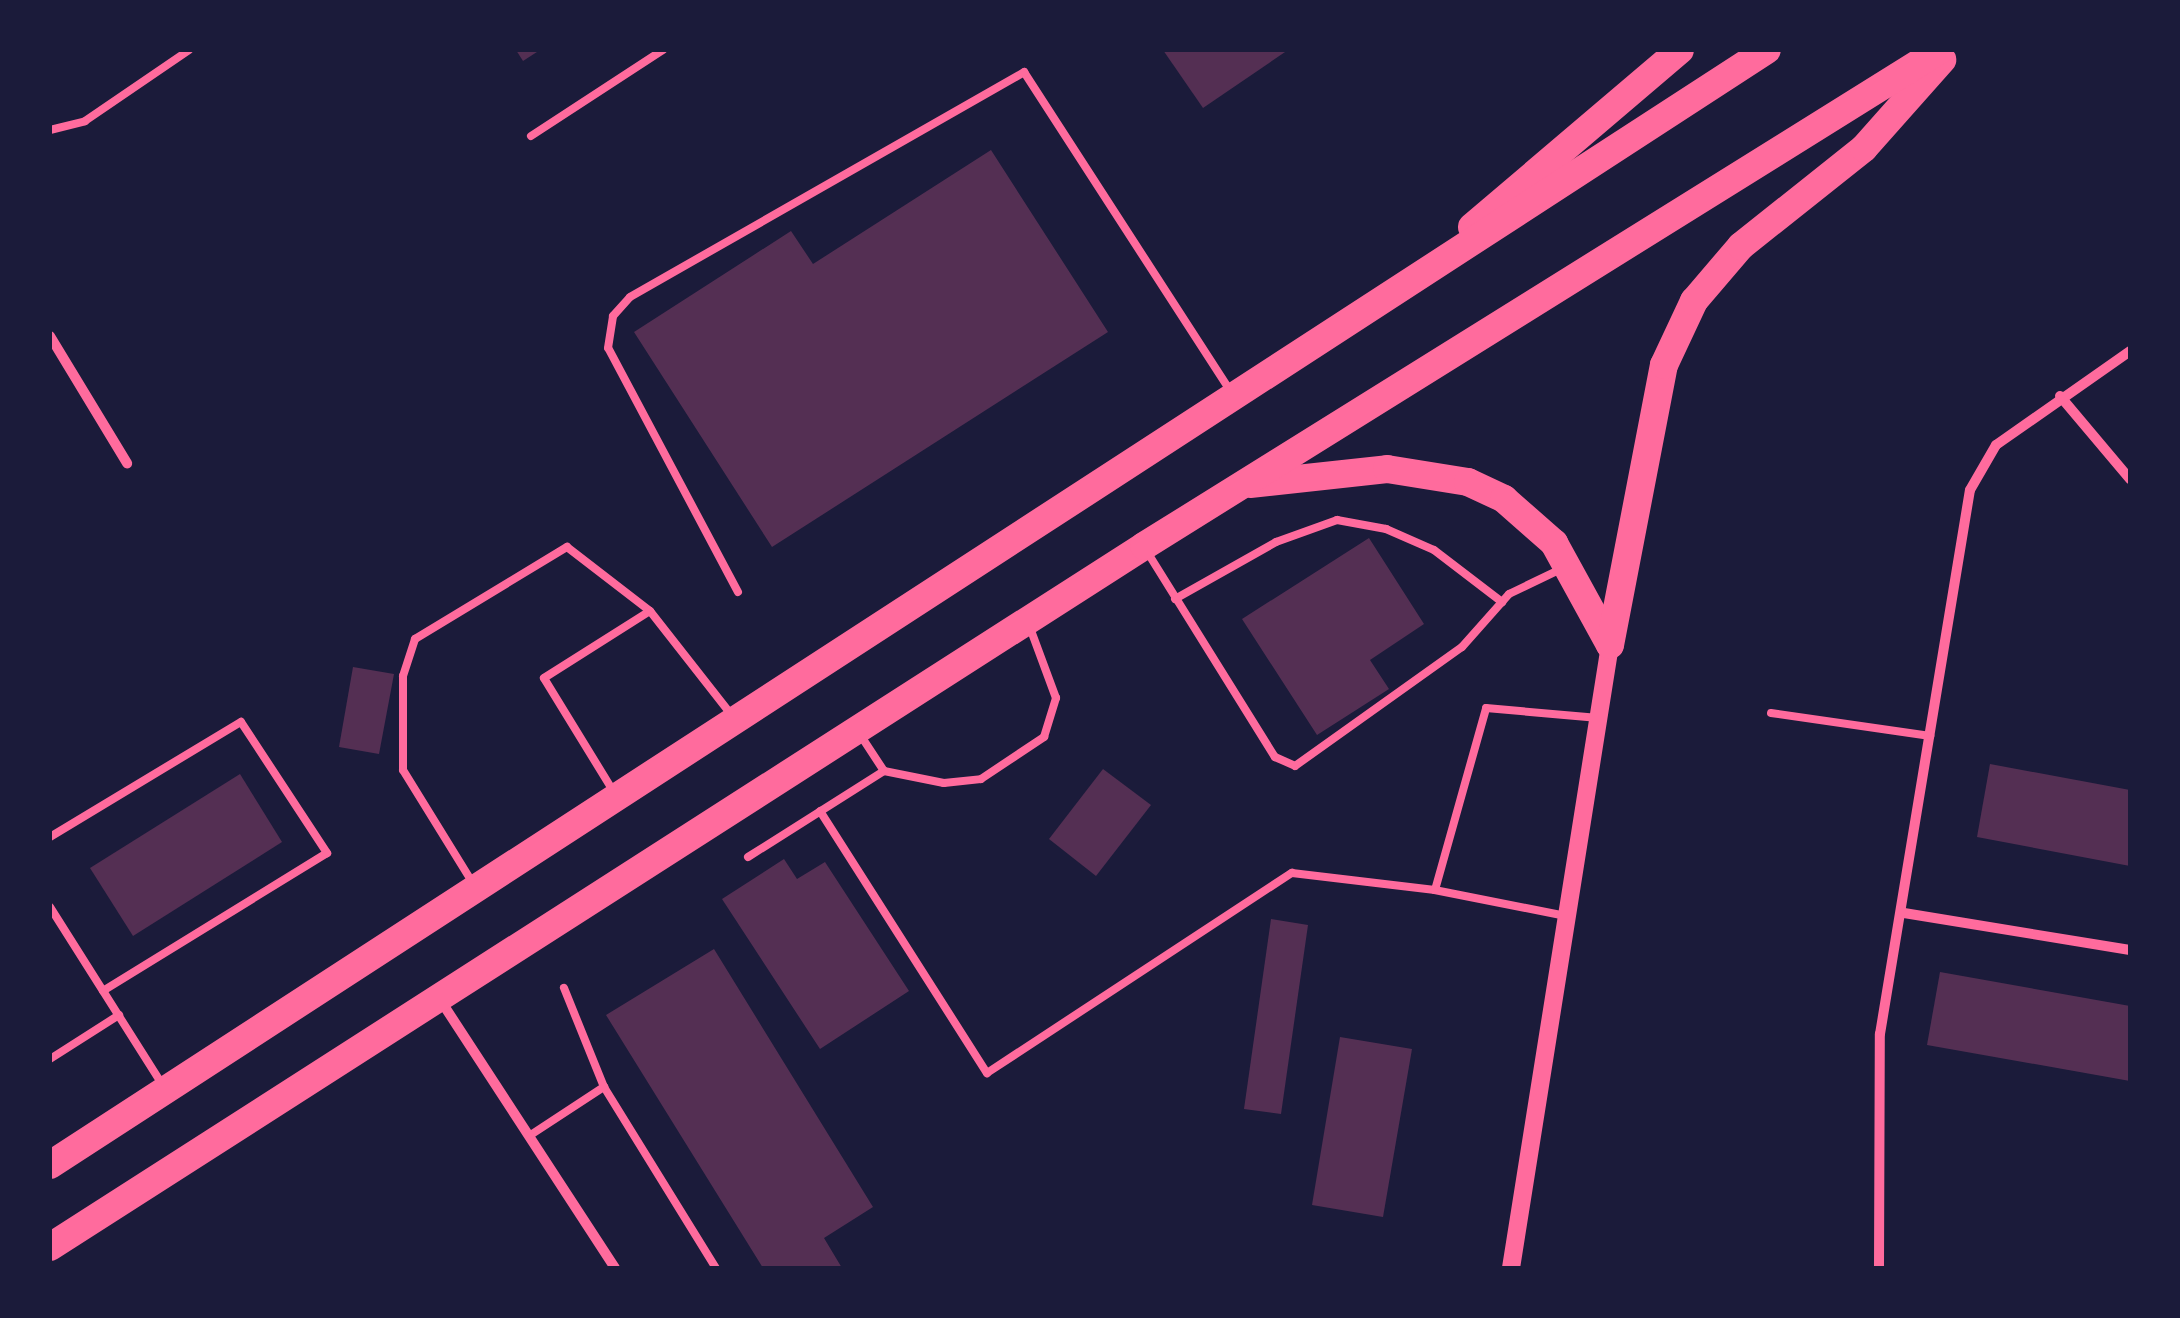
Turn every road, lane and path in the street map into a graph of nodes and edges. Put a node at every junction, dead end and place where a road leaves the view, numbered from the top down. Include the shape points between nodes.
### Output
1 (188, 50) edge
2 (663, 50) edge
3 (1680, 50) edge
4 (1767, 50) edge
5 (1940, 50) edge
6 (1951, 50) edge
7 (50, 130) edge
8 (531, 136) dead end
9 (1405, 287) junction
10 (50, 336) edge
11 (2130, 351) edge
12 (2060, 396) junction
13 (1234, 398) junction
14 (127, 463) dead end
15 (2130, 479) edge
16 (1241, 486) junction
17 (1144, 546) junction
18 (1570, 565) junction
19 (738, 592) dead end
20 (1175, 599) junction
21 (1502, 602) junction
22 (650, 612) junction
23 (1027, 621) junction
24 (1610, 646) junction
25 (1771, 713) dead end
26 (1599, 718) junction
27 (736, 721) junction
28 (857, 730) junction
29 (1933, 736) junction
30 (884, 772) junction
31 (618, 797) junction
32 (820, 811) junction
33 (50, 838) edge
34 (748, 857) dead end
35 (477, 889) junction
36 (1435, 890) junction
37 (50, 907) edge
38 (1904, 914) junction
39 (1567, 916) junction
40 (2130, 950) edge
41 (564, 988) dead end
42 (103, 991) junction
43 (438, 997) junction
44 (118, 1015) junction
45 (50, 1059) edge
46 (604, 1087) junction
47 (166, 1090) junction
48 (529, 1136) junction
49 (50, 1165) edge
50 (50, 1248) edge
51 (615, 1268) edge
52 (716, 1268) edge
53 (1511, 1268) edge
54 (1879, 1268) edge

1 - 7 lane via 85,121
2 - 8 lane
3 - 9 highway via 1602,110
4 - 9 highway
5 - 16 highway
6 - 24 highway via 1864,148 1742,246 1694,301 1664,365
9 - 13 highway
10 - 14 street
11 - 12 street
12 - 15 street
12 - 29 street via 1996,445 1970,490
13 - 19 lane via 1024,72 630,296 613,316 608,348
13 - 27 highway
16 - 17 highway
16 - 18 highway via 1387,470 1468,482 1535,524
17 - 20 lane
17 - 23 highway
18 - 21 lane
18 - 24 highway
20 - 21 lane via 1276,542 1337,520 1386,529 1434,550
20 - 21 lane via 1275,756 1295,766 1462,647
22 - 27 lane
22 - 31 lane via 544,678
22 - 35 lane via 567,546 416,639 403,676 403,770
23 - 28 highway
23 - 30 lane via 1056,698 1044,737 981,779 944,782
24 - 26 street
25 - 29 lane
26 - 36 lane via 1486,708
26 - 39 street
27 - 31 highway
28 - 30 lane
28 - 43 highway
29 - 38 street
30 - 32 lane
31 - 35 highway
32 - 34 lane
32 - 36 lane via 987,1074 1292,873
33 - 42 lane via 241,722 327,853
35 - 47 highway
36 - 39 lane
37 - 42 lane
38 - 40 street
38 - 54 street via 1880,1034
39 - 53 street
41 - 46 lane
42 - 44 lane
43 - 48 street
43 - 50 highway
44 - 45 lane
44 - 47 lane
46 - 48 lane
46 - 52 lane
47 - 49 highway
48 - 51 street

